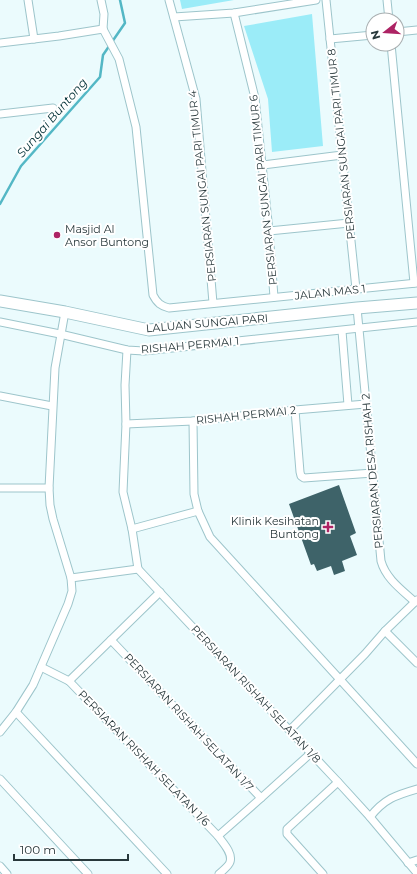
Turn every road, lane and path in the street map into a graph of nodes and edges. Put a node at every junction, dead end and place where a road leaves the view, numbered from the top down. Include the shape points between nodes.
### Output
1 (28, 0) edge
2 (101, 0) edge
3 (169, 0) edge
4 (316, 0) edge
5 (326, 0) edge
6 (387, 0) edge
7 (388, 12) edge
8 (234, 13) junction
9 (174, 17) junction
10 (103, 29) junction
11 (417, 30) edge
12 (405, 31) edge
13 (365, 36) edge
14 (34, 39) junction
15 (330, 39) junction
16 (0, 43) edge
17 (392, 52) edge
18 (53, 108) dead end
19 (0, 114) edge
20 (342, 155) junction
21 (262, 165) junction
22 (349, 223) junction
23 (269, 231) junction
24 (416, 283) edge
25 (356, 289) junction
26 (274, 297) junction
27 (0, 301) edge
28 (213, 303) junction
29 (417, 303) edge
30 (357, 308) junction
31 (65, 312) junction
32 (0, 322) edge
33 (417, 322) edge
34 (359, 327) junction
35 (342, 331) junction
36 (60, 334) junction
37 (127, 350) junction
38 (0, 396) edge
39 (366, 404) junction
40 (348, 405) junction
41 (52, 406) junction
42 (295, 410) junction
43 (193, 421) junction
44 (126, 424) junction
45 (373, 473) junction
46 (0, 488) edge
47 (49, 488) junction
48 (198, 511) junction
49 (132, 529) junction
50 (138, 568) junction
51 (71, 578) junction
52 (160, 592) junction
53 (416, 601) edge
54 (386, 631) junction
55 (111, 640) junction
56 (417, 663) edge
57 (41, 667) junction
58 (339, 680) junction
59 (70, 681) junction
60 (16, 712) junction
61 (290, 730) junction
62 (0, 732) edge
63 (311, 753) junction
64 (417, 764) edge
65 (0, 779) edge
66 (338, 782) junction
67 (417, 788) edge
68 (261, 798) junction
69 (370, 817) junction
70 (218, 836) junction
71 (417, 860) edge
72 (408, 863) junction
73 (0, 866) edge
74 (417, 873) edge
75 (7, 874) edge
76 (88, 874) edge
77 (167, 874) edge
78 (219, 874) edge
79 (323, 874) edge

1 - 14 street
2 - 10 street via 104,14
3 - 9 street, PERSIARAN SUNGAI PARI TIMUR 4
4 - 8 street
5 - 15 street, PERSIARAN SUNGAI PARI TIMUR 8
6 - 7 street
8 - 9 street
8 - 21 street, PERSIARAN SUNGAI PARI TIMUR 6 via 255,98
9 - 28 street, PERSIARAN SUNGAI PARI TIMUR 4 via 196,99
10 - 14 street
10 - 28 street, JALAN MAS 1 via 119,59 136,127 154,295 157,302 169,308
11 - 12 street
13 - 15 street
14 - 16 street
15 - 20 street, PERSIARAN SUNGAI PARI TIMUR 8
17 - 24 street
18 - 19 street
20 - 21 street
20 - 22 street, PERSIARAN SUNGAI PARI TIMUR 8
21 - 23 street, PERSIARAN SUNGAI PARI TIMUR 6
22 - 23 street
22 - 25 street, PERSIARAN SUNGAI PARI TIMUR 8
23 - 26 street, PERSIARAN SUNGAI PARI TIMUR 6
24 - 25 street, JALAN MAS 1
25 - 26 street, JALAN MAS 1
26 - 28 street, JALAN MAS 1
27 - 31 main road, LALUAN SUNGAI PARI
29 - 30 main road, LALUAN SUNGAI PARI
30 - 31 main road, LALUAN SUNGAI PARI via 149,330
30 - 34 street, PERSIARAN DESA RISHAH 2
31 - 36 street
32 - 36 street, RISHAH PERMAI 1
33 - 34 street, RISHAH PERMAI 1
34 - 35 street, RISHAH PERMAI 1
34 - 39 street, PERSIARAN DESA RISHAH 2
35 - 37 street, RISHAH PERMAI 1 via 144,351
35 - 40 street
36 - 37 street, RISHAH PERMAI 1
36 - 41 street
37 - 44 street
38 - 41 street
39 - 40 street, RISHAH PERMAI 2
39 - 45 street, PERSIARAN DESA RISHAH 2
40 - 42 street, RISHAH PERMAI 2
41 - 47 street
42 - 43 street, RISHAH PERMAI 2
42 - 45 street via 301,476 304,478
43 - 44 street, RISHAH PERMAI 2
43 - 48 street via 194,494
44 - 49 street via 123,492
45 - 53 street, PERSIARAN DESA RISHAH 2 via 383,568 387,576
46 - 47 street
47 - 51 street via 53,519
48 - 49 street
48 - 58 street via 210,537
49 - 50 street
50 - 51 street
50 - 52 street, PERSIARAN RISHAH SELATAN 1/8
51 - 57 street via 72,591 68,604
52 - 55 street
52 - 61 street, PERSIARAN RISHAH SELATAN 1/8
53 - 54 street
54 - 56 street
54 - 58 street
55 - 59 street
55 - 68 street, PERSIARAN RISHAH SELATAN 1/7
57 - 59 street, PERSIARAN RISHAH SELATAN 1/6
57 - 60 street
58 - 61 street
58 - 64 street
59 - 70 street, PERSIARAN RISHAH SELATAN 1/6
60 - 62 street
60 - 77 street
61 - 63 street, PERSIARAN RISHAH SELATAN 1/8
63 - 66 street, PERSIARAN RISHAH SELATAN 1/8
63 - 68 street
65 - 76 street
66 - 69 street, PERSIARAN RISHAH SELATAN 1/8
66 - 79 street via 287,829 287,834
67 - 69 street via 388,799
68 - 70 street, PERSIARAN RISHAH SELATAN 1/7
69 - 72 street, PERSIARAN RISHAH SELATAN 1/8
70 - 78 street, PERSIARAN RISHAH SELATAN 1/6 via 231,858 230,863
71 - 72 street
72 - 74 street, PERSIARAN RISHAH SELATAN 1/8
73 - 75 street

